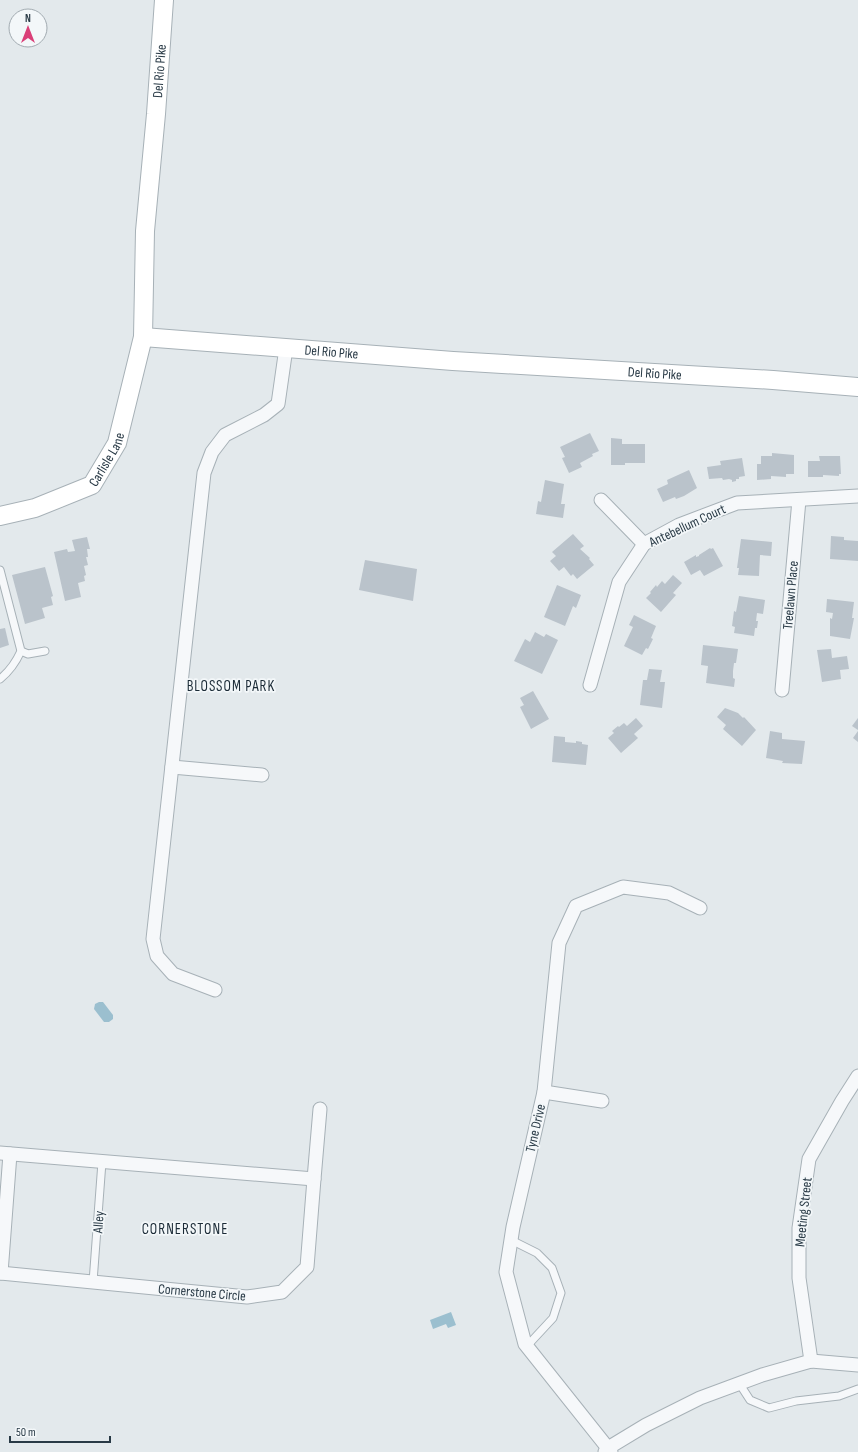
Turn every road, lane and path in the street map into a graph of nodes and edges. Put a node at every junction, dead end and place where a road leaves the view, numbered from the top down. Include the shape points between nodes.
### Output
1 (164, 0) edge
2 (143, 337) junction
3 (286, 348) junction
4 (858, 387) edge
5 (858, 496) edge
6 (601, 500) dead end
7 (799, 500) junction
8 (0, 516) edge
9 (644, 544) junction
10 (0, 570) edge
11 (21, 651) junction
12 (45, 651) dead end
13 (0, 679) edge
14 (590, 685) dead end
15 (782, 690) dead end
16 (172, 767) junction
17 (262, 775) dead end
18 (700, 908) dead end
19 (215, 990) dead end
20 (858, 1076) edge
21 (544, 1092) junction
22 (602, 1101) dead end
23 (320, 1108) dead end
24 (5, 1154) edge
25 (102, 1162) junction
26 (314, 1179) junction
27 (511, 1240) junction
28 (0, 1273) edge
29 (93, 1282) junction
30 (527, 1346) junction
31 (811, 1361) junction
32 (858, 1366) edge
33 (740, 1383) junction
34 (858, 1389) edge
35 (608, 1451) edge

1 - 2 street, Del Rio Pike via 145,231
2 - 3 street, Del Rio Pike
2 - 8 street, Carlisle Lane via 117,443 92,485 35,508
3 - 4 street, Del Rio Pike
3 - 16 street via 278,404 264,415 225,435 212,452 204,473
5 - 7 street, Antebellum Court
6 - 9 street
7 - 9 street, Antebellum Court via 737,503 679,525
7 - 15 street, Treelawn Place
9 - 14 street, Antebellum Court via 619,582
10 - 11 lane
11 - 12 lane via 28,654
11 - 13 lane via 8,673
16 - 17 street
16 - 19 street via 153,939 157,956 173,974
18 - 21 street, Tyne Drive via 669,893 623,887 576,906 558,943
20 - 31 street, Meeting Street via 809,1159 799,1228 799,1278
21 - 22 street
21 - 27 street, Tyne Drive
23 - 26 street, Cornerstone Circle
24 - 25 street
24 - 28 street
25 - 26 street
25 - 29 lane, Alley
26 - 29 street, Cornerstone Circle via 307,1267 282,1292 247,1297
27 - 30 street, Tyne Drive via 506,1272
27 - 30 lane via 537,1253 552,1268 561,1293 553,1318
28 - 29 street, Cornerstone Circle
30 - 35 street, Tyne Drive
31 - 32 street
31 - 33 street via 762,1374
33 - 34 lane via 750,1400 768,1408 796,1401 839,1396
33 - 35 street via 700,1398 646,1425

